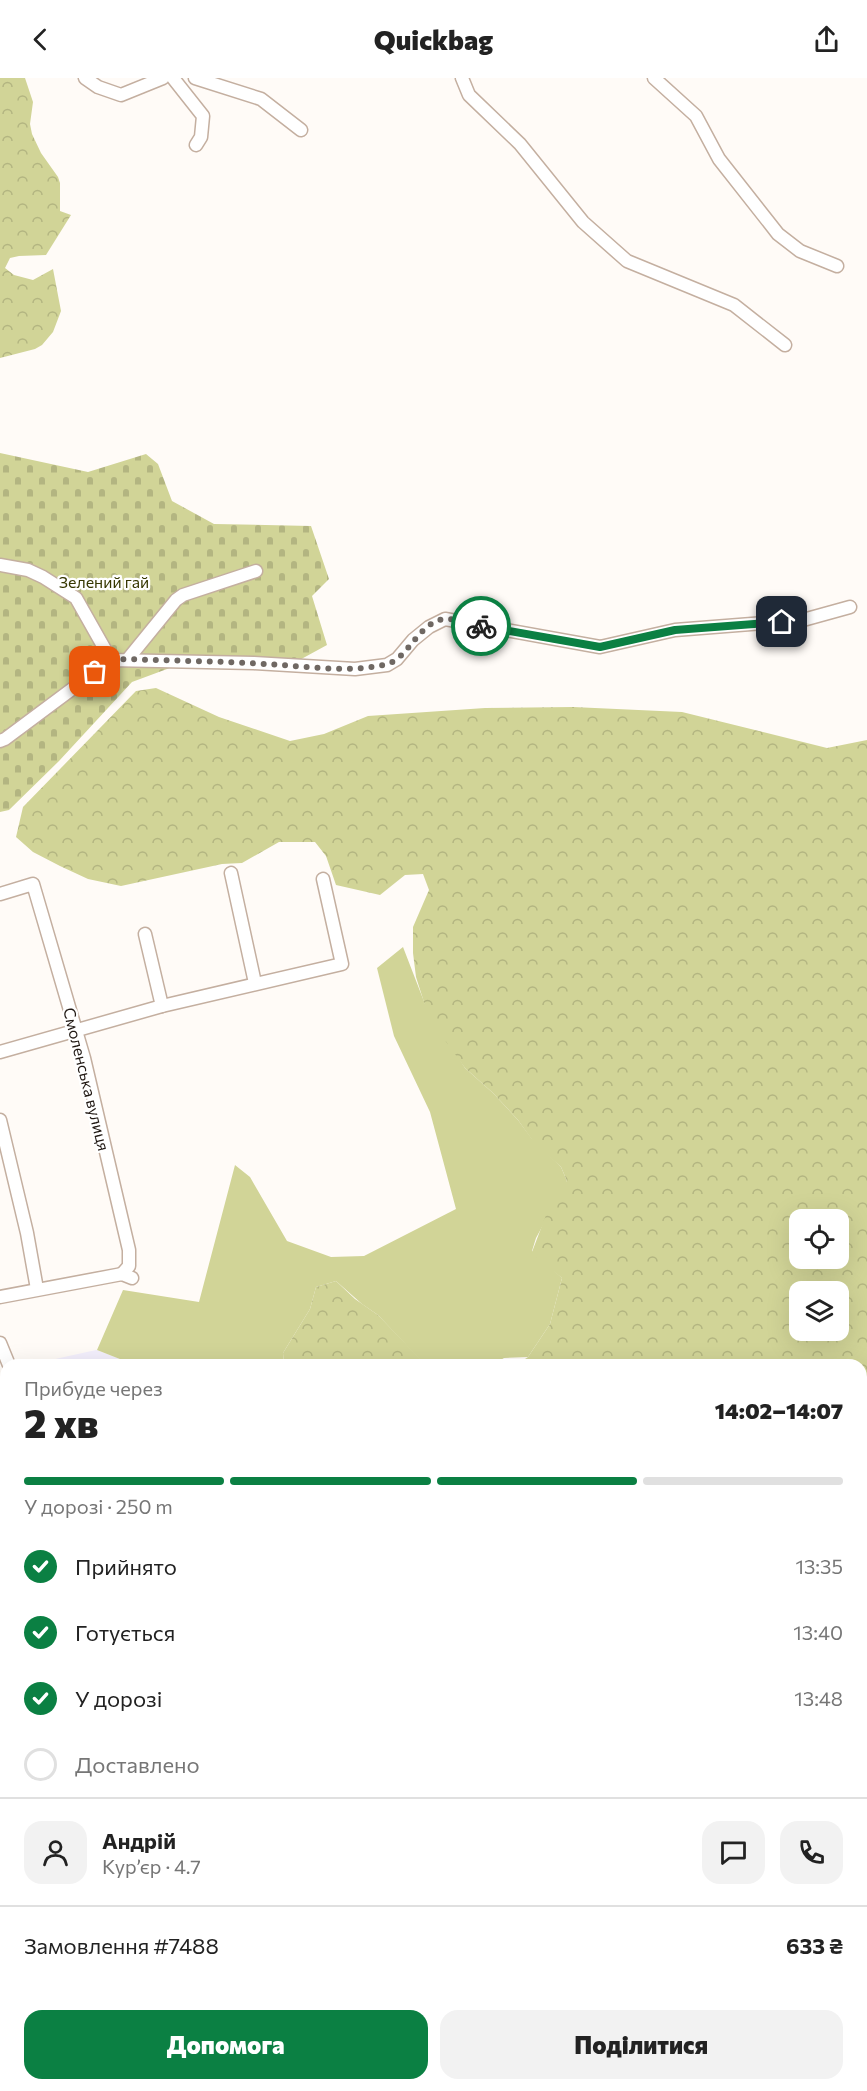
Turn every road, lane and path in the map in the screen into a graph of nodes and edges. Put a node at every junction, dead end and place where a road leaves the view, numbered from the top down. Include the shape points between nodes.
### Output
1 (85, 78) edge
2 (163, 78) edge
3 (173, 78) edge
4 (195, 78) edge
5 (462, 78) edge
6 (654, 78) edge
7 (301, 130) dead end
8 (196, 146) dead end
9 (837, 266) dead end
10 (785, 345) dead end
11 (0, 565) edge
12 (256, 571) dead end
13 (850, 607) dead end
14 (128, 659) junction
15 (111, 660) junction
16 (0, 741) edge
17 (231, 873) dead end
18 (323, 879) dead end
19 (0, 894) edge
20 (145, 934) dead end
21 (255, 983) junction
22 (162, 1006) junction
23 (76, 1031) junction
24 (0, 1052) edge
25 (0, 1120) edge
26 (38, 1288) junction
27 (0, 1297) edge
28 (0, 1343) edge
29 (7, 1359) edge

1 - 2 street via 121,95
3 - 8 street via 203,116
4 - 7 street via 261,99
5 - 10 street via 469,95 520,144 583,222 627,261 734,305
6 - 9 street via 696,116 719,159 778,234 800,251
11 - 15 street via 28,570 76,598
12 - 14 street via 183,595
13 - 14 street via 803,620 675,630 600,647 445,619 429,627 387,665 355,669
14 - 15 street
15 - 16 street
17 - 21 street
18 - 21 street via 342,964
19 - 23 street, Смоленська вулиця via 33,884
20 - 22 street
21 - 22 street
22 - 23 street
23 - 24 street
23 - 26 street, Смоленська вулиця via 129,1250 129,1266 127,1276
25 - 26 street
26 - 27 street
28 - 29 street

